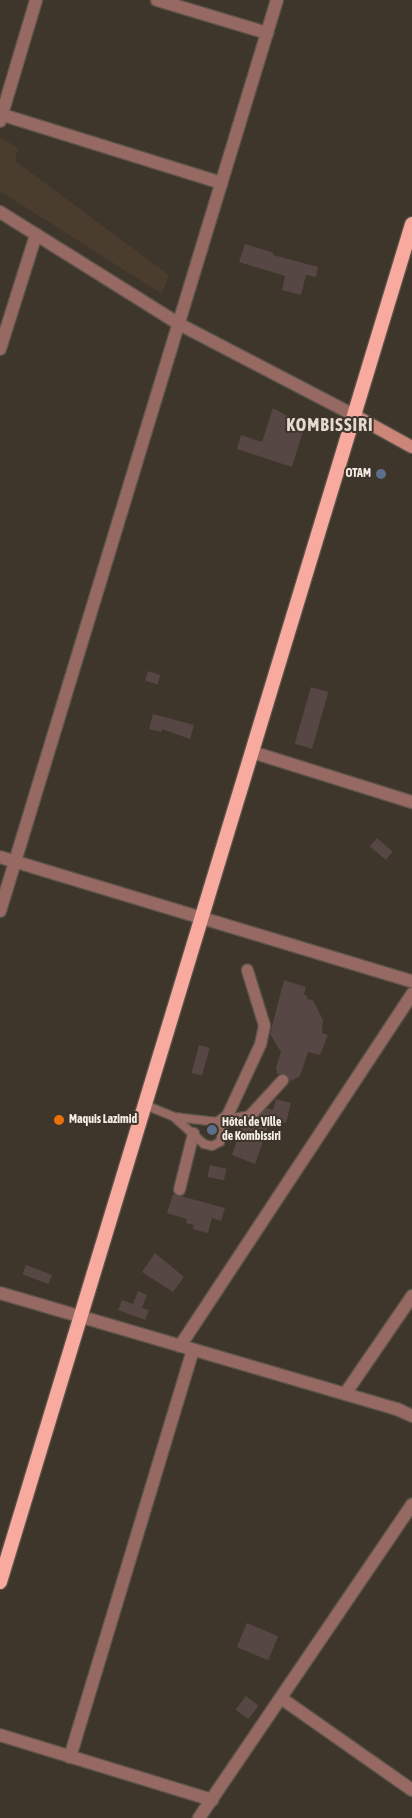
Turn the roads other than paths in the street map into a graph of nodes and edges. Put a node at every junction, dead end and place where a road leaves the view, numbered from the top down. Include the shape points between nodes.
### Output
1 (36, 0) edge
2 (157, 0) edge
3 (277, 0) edge
4 (267, 33) junction
5 (1, 116) edge
6 (221, 183) junction
7 (0, 212) edge
8 (412, 224) edge
9 (36, 235) junction
10 (409, 243) edge
11 (178, 324) junction
12 (0, 349) edge
13 (354, 415) junction
14 (412, 447) edge
15 (252, 752) junction
16 (412, 802) edge
17 (0, 857) edge
18 (15, 862) junction
19 (0, 910) edge
20 (201, 919) junction
21 (247, 970) dead end
22 (412, 981) edge
23 (412, 994) edge
24 (282, 1080) dead end
25 (145, 1105) junction
26 (174, 1117) junction
27 (218, 1122) junction
28 (194, 1133) junction
29 (179, 1189) dead end
30 (0, 1293) edge
31 (412, 1296) edge
32 (80, 1317) junction
33 (180, 1346) junction
34 (193, 1350) junction
35 (345, 1394) junction
36 (412, 1416) edge
37 (412, 1505) edge
38 (0, 1582) edge
39 (281, 1698) junction
40 (0, 1736) edge
41 (70, 1757) junction
42 (412, 1790) edge
43 (212, 1800) junction
44 (199, 1818) edge

1 - 5 street
2 - 4 street
3 - 4 street
4 - 6 street
5 - 6 street
6 - 11 street
7 - 9 street
8 - 10 highway
9 - 11 street
9 - 12 street
10 - 13 highway
11 - 13 street
11 - 18 street
13 - 14 main road
13 - 15 highway
15 - 16 street
15 - 20 highway
17 - 18 street
18 - 19 street
18 - 20 street
20 - 22 street
20 - 25 highway
21 - 27 street via 264,1025 260,1044 227,1115
23 - 33 street
24 - 27 street via 249,1116
25 - 26 lane
25 - 32 highway
26 - 27 lane
26 - 28 lane
27 - 28 lane via 223,1128 220,1142 212,1146 204,1144
28 - 29 street
30 - 32 street
31 - 35 street
32 - 33 street
32 - 38 highway
33 - 34 street
34 - 35 street
34 - 41 street
35 - 36 street
37 - 39 street
39 - 42 street
39 - 43 street
40 - 41 street
41 - 43 street
43 - 44 street

